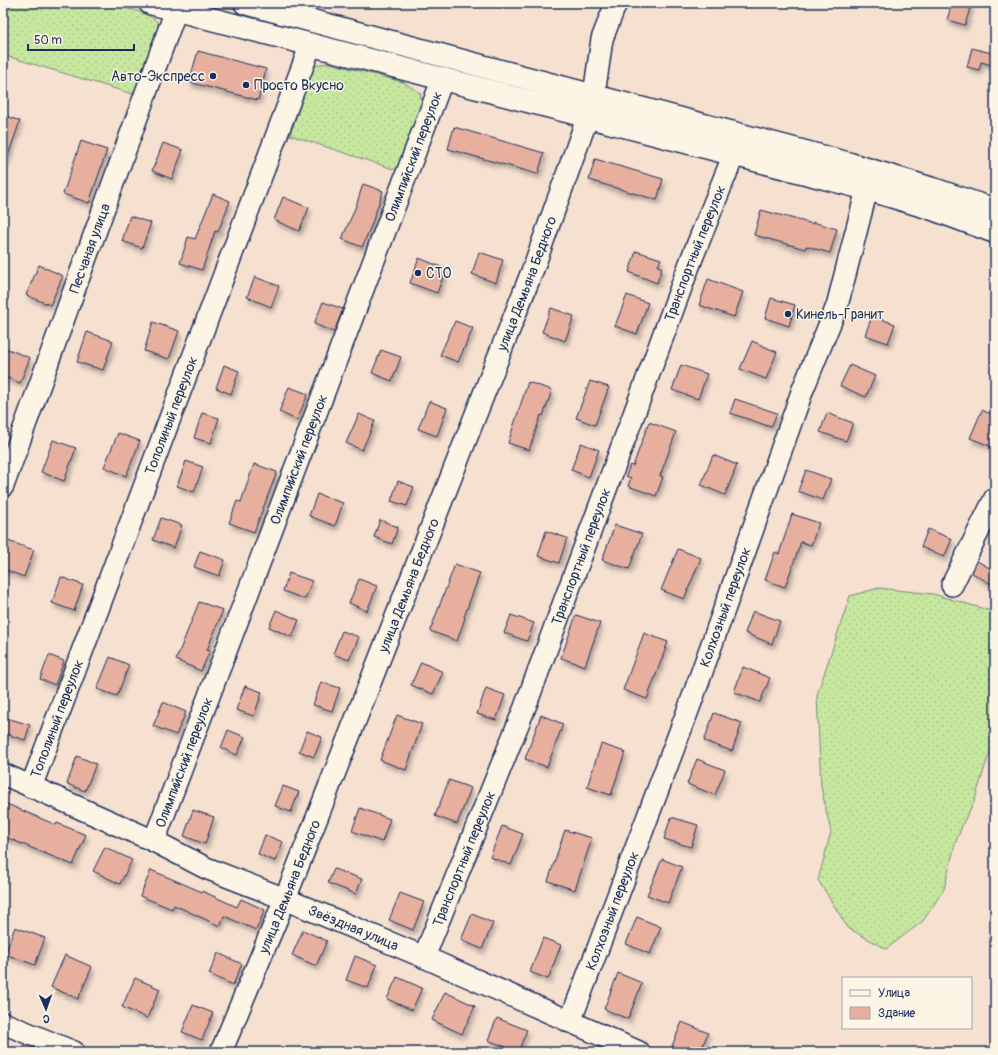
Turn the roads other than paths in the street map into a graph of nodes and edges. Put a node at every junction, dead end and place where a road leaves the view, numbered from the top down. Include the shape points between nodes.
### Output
1 (150, 3) edge
2 (245, 3) edge
3 (616, 3) edge
4 (176, 10) junction
5 (311, 44) junction
6 (443, 78) junction
7 (591, 105) junction
8 (734, 154) junction
9 (867, 189) junction
10 (995, 210) edge
11 (995, 232) edge
12 (3, 486) edge
13 (995, 498) edge
14 (952, 585) dead end
15 (3, 774) edge
16 (31, 787) junction
17 (154, 841) junction
18 (284, 899) junction
19 (424, 958) junction
20 (570, 1022) junction
21 (3, 1023) edge
22 (74, 1052) edge
23 (221, 1052) edge
24 (639, 1052) edge

1 - 4 main road
2 - 7 main road
3 - 7 street, улица Демьяна Бедного via 602,39
4 - 5 main road
4 - 12 street, Песчаная улица
5 - 6 main road
5 - 16 street, Тополиный переулок
6 - 7 main road
6 - 17 street, Олимпийский переулок
7 - 8 main road
7 - 10 main road via 857,166
7 - 18 street, улица Демьяна Бедного via 533,269
8 - 9 main road
8 - 19 street, Транспортный переулок via 692,258 525,707
9 - 11 main road via 930,208
9 - 20 street, Колхозный переулок via 837,306 802,389 690,705
13 - 14 street
15 - 16 street, Звёздная улица
16 - 17 street, Звёздная улица
17 - 18 street, Звёздная улица via 206,868
18 - 19 street, Звёздная улица
18 - 23 street, улица Демьяна Бедного
19 - 20 street, Звёздная улица
20 - 24 street, Звёздная улица
21 - 22 street

